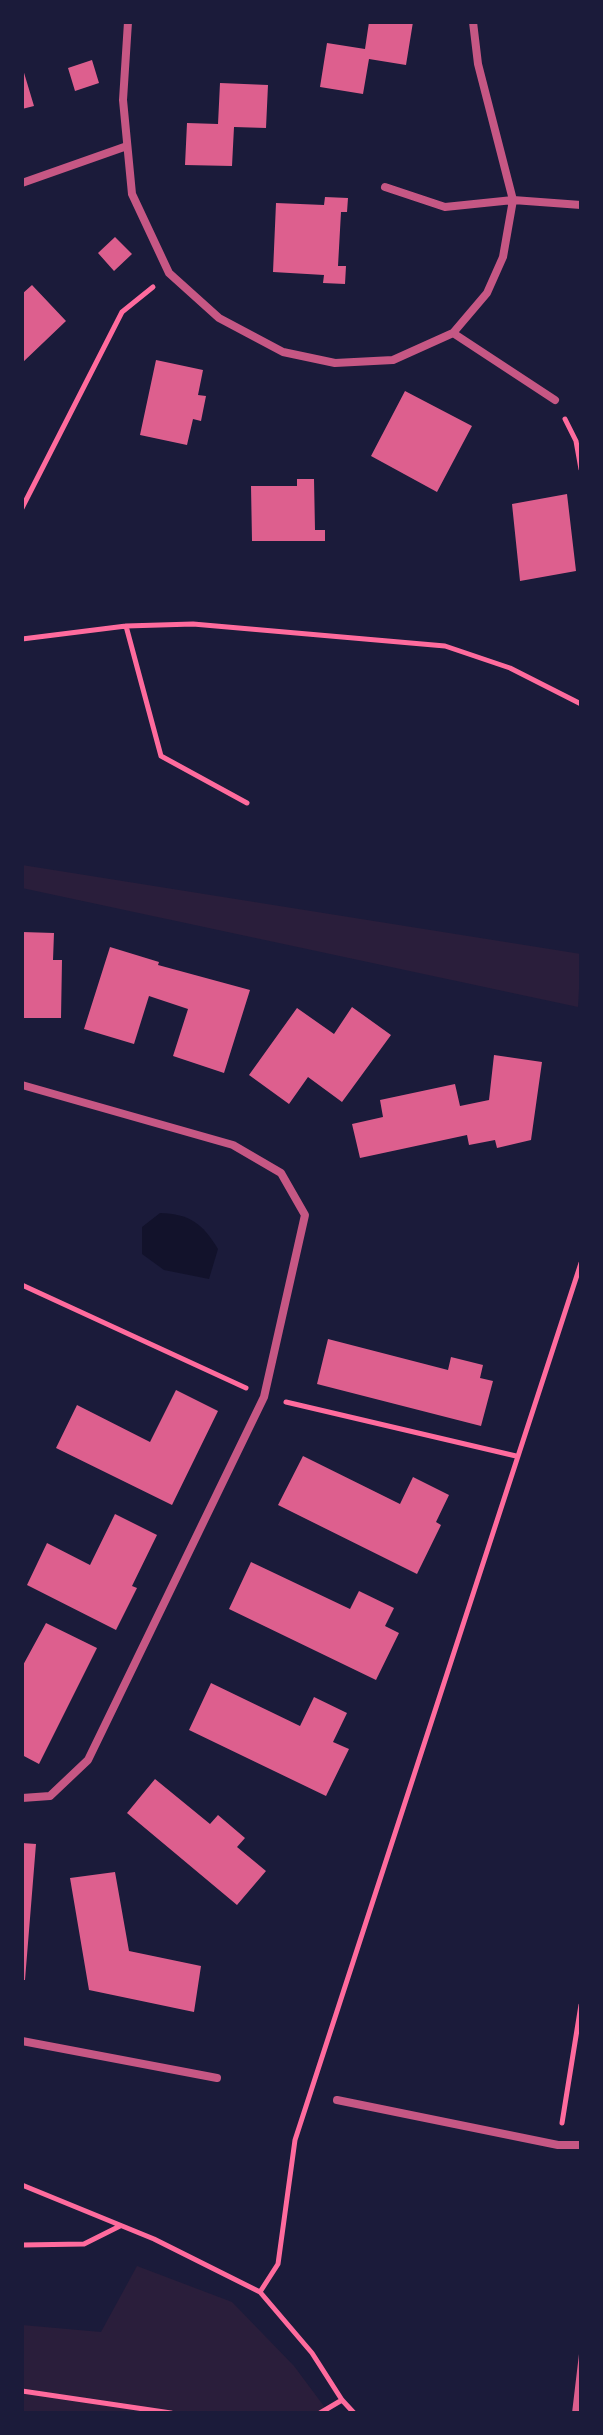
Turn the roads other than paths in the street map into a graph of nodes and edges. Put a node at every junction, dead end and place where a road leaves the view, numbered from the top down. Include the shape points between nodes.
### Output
1 (128, 22) edge
2 (473, 22) edge
3 (127, 146) junction
4 (22, 183) edge
5 (385, 187) dead end
6 (513, 200) junction
7 (581, 205) edge
8 (453, 333) junction
9 (555, 400) road end
10 (22, 1085) edge
11 (22, 1798) edge
12 (22, 2041) edge
13 (217, 2078) dead end
14 (337, 2100) dead end
15 (581, 2145) edge

1 - 3 street via 123,100
2 - 6 street via 478,64
3 - 4 street
3 - 8 street via 132,194 169,273 219,318 283,352 335,363 393,360
5 - 6 street via 445,207
6 - 7 street
6 - 8 street via 503,257 487,293
8 - 9 street
10 - 11 street via 233,1145 281,1173 305,1215 264,1397 88,1760 50,1796
12 - 13 street
14 - 15 street via 558,2145

